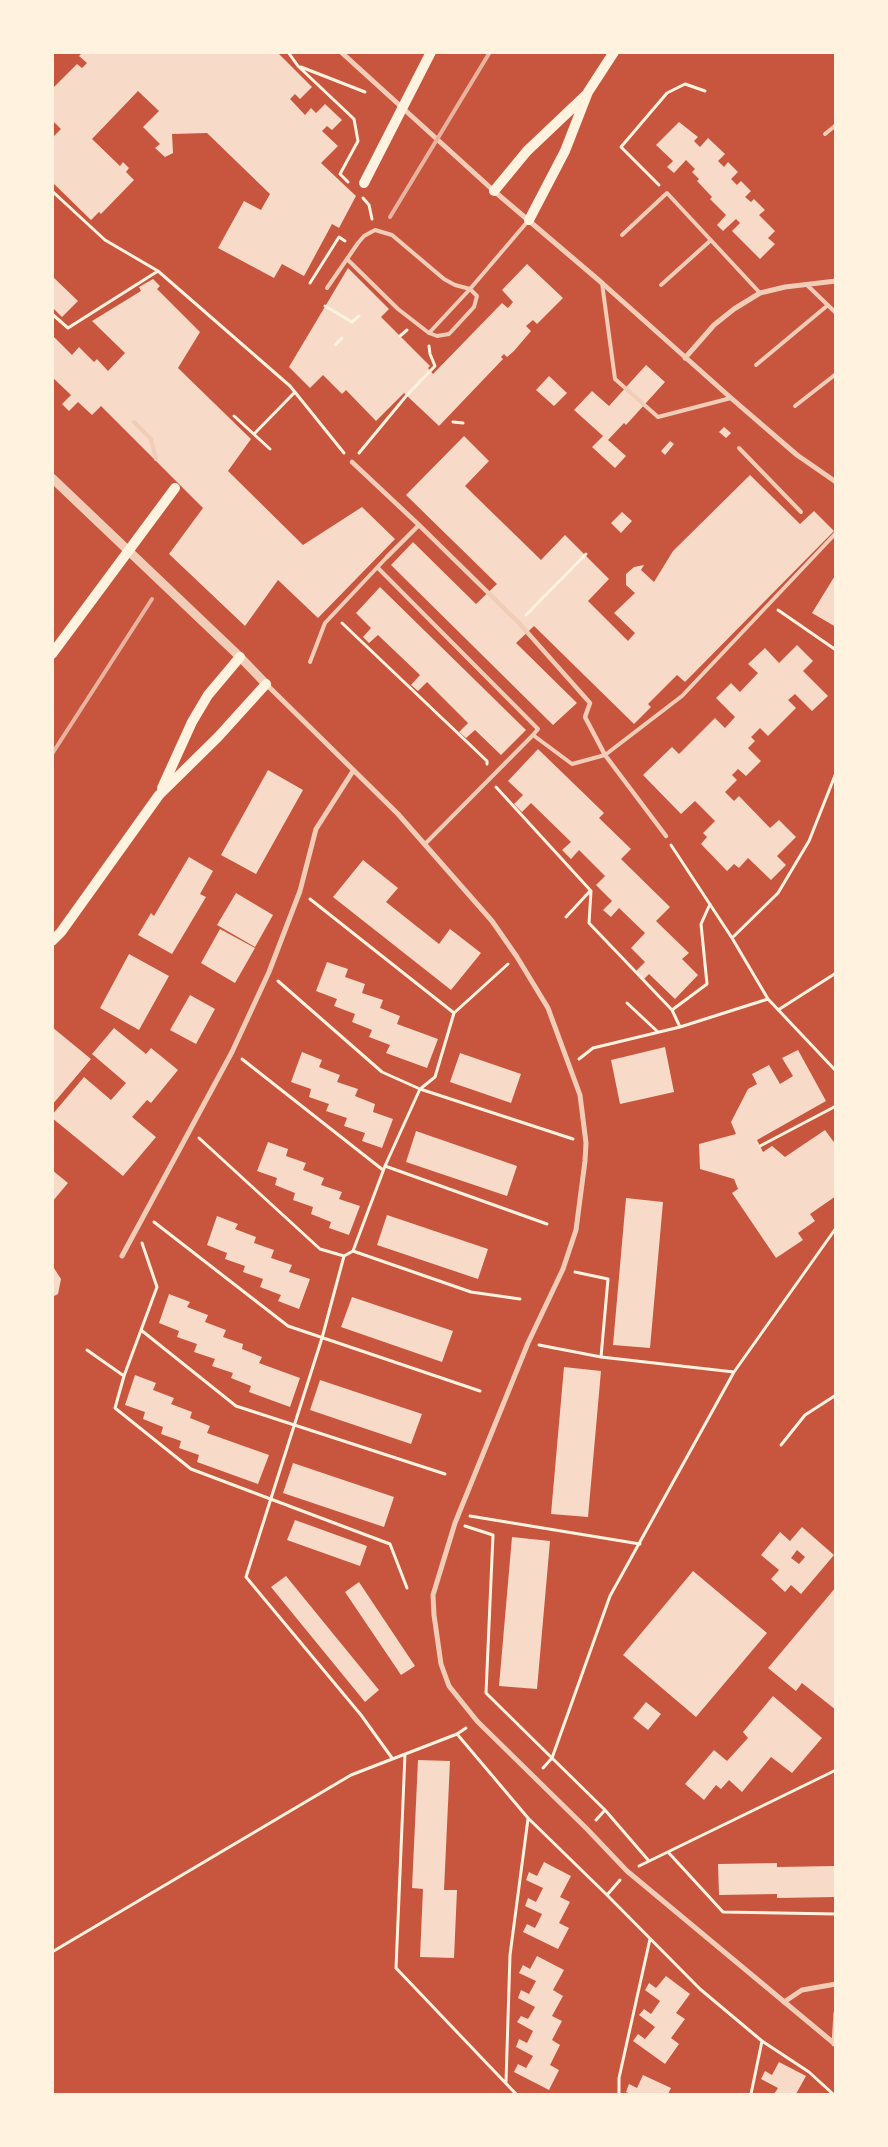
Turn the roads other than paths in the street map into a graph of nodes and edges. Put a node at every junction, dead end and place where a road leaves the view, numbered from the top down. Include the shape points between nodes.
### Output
1 (341, 52) edge
2 (431, 52) edge
3 (614, 52) edge
4 (588, 92) junction
5 (836, 125) edge
6 (825, 134) dead end
7 (364, 183) dead end
8 (494, 191) junction
9 (529, 220) junction
10 (622, 235) dead end
11 (711, 240) junction
12 (347, 259) junction
13 (836, 281) edge
14 (602, 283) junction
15 (661, 285) dead end
16 (807, 285) junction
17 (327, 288) dead end
18 (470, 288) junction
19 (760, 293) junction
20 (828, 305) junction
21 (836, 313) edge
22 (429, 333) junction
23 (685, 358) junction
24 (756, 365) dead end
25 (836, 374) edge
26 (731, 398) junction
27 (795, 406) dead end
28 (134, 422) dead end
29 (739, 448) dead end
30 (156, 459) dead end
31 (352, 462) road end
32 (52, 478) edge
33 (836, 482) edge
34 (175, 488) dead end
35 (801, 512) dead end
36 (419, 525) junction
37 (835, 535) edge
38 (387, 557) joint
39 (378, 568) junction
40 (52, 654) edge
41 (240, 657) junction
42 (310, 662) dead end
43 (266, 684) junction
44 (534, 735) junction
45 (605, 755) junction
46 (353, 771) junction
47 (159, 795) junction
48 (666, 836) road end
49 (425, 844) junction
50 (52, 941) edge
51 (122, 1256) dead end
52 (836, 1984) edge
53 (784, 2002) junction
54 (836, 2014) edge
55 (835, 2045) edge

1 - 8 street
2 - 7 main road
3 - 4 main road
4 - 8 main road via 527,151
4 - 9 main road via 566,151
5 - 6 lane
8 - 9 street
9 - 14 street
9 - 18 lane
10 - 11 lane via 667,193
11 - 15 lane
11 - 19 lane
12 - 17 lane
12 - 18 lane via 364,236 375,230 392,234 444,279
12 - 22 lane via 398,309
13 - 16 street
14 - 23 street
14 - 26 lane via 615,379 658,417
16 - 19 street
16 - 20 lane
18 - 22 lane
18 - 22 lane via 477,296 474,308 449,334 437,336
19 - 23 street via 714,325
20 - 21 lane
20 - 24 lane
23 - 26 street
25 - 27 lane
26 - 33 street via 798,455
28 - 30 lane via 151,439
29 - 35 lane
31 - 36 street
32 - 41 street
34 - 40 main road
36 - 38 street
36 - 45 street via 519,623 590,703 585,717
37 - 45 lane via 682,696
38 - 39 lane
39 - 42 lane via 325,623
39 - 44 lane via 538,729
41 - 43 street
41 - 47 main road via 208,695 192,722
43 - 46 street
43 - 47 main road
44 - 45 lane via 572,764
44 - 49 lane
45 - 48 street
46 - 49 street
46 - 51 street via 316,829 300,891 232,1052
47 - 50 main road
49 - 53 street via 492,921 548,1008 580,1096 586,1143 576,1230 563,1269 528,1343 458,1514 433,1595 441,1664 449,1686 477,1721 627,1871
52 - 53 street via 802,1990
53 - 55 street
54 - 55 street

